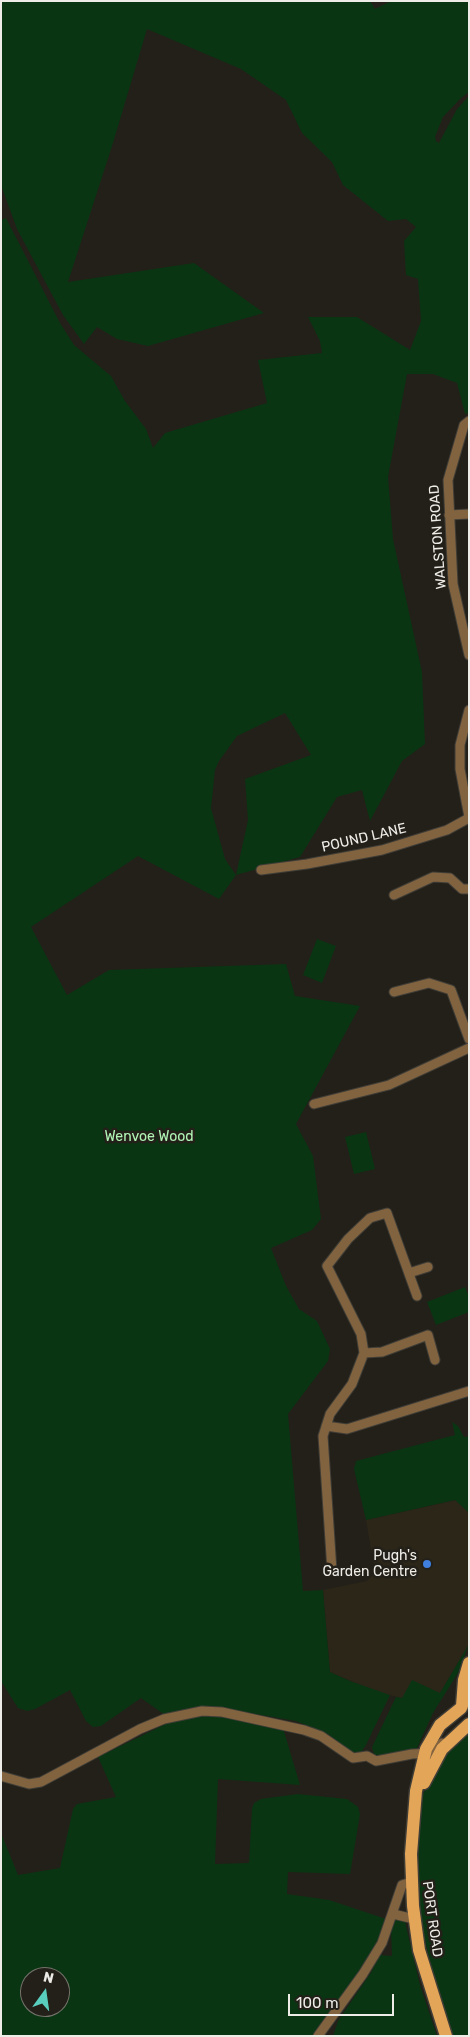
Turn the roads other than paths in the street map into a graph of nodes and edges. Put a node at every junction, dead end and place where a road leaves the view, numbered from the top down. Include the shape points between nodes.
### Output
1 (469, 421) edge
2 (469, 514) edge
3 (449, 515) junction
4 (464, 614) edge
5 (469, 655) edge
6 (469, 710) edge
7 (469, 817) edge
8 (261, 870) dead end
9 (469, 889) edge
10 (394, 895) dead end
11 (394, 992) dead end
12 (469, 1039) edge
13 (469, 1048) edge
14 (314, 1104) dead end
15 (428, 1268) dead end
16 (409, 1274) junction
17 (417, 1296) dead end
18 (364, 1353) junction
19 (435, 1360) dead end
20 (469, 1391) edge
21 (326, 1426) junction
22 (332, 1571) dead end
23 (469, 1663) edge
24 (464, 1705) edge
25 (469, 1723) edge
26 (449, 1741) junction
27 (425, 1754) junction
28 (1, 1776) edge
29 (416, 1804) junction
30 (411, 1882) junction
31 (393, 1914) junction
32 (414, 1919) junction
33 (318, 2036) edge
34 (446, 2036) edge

1 - 3 street, WALSTON ROAD via 464,425 448,474
2 - 3 street
3 - 4 street, WALSTON ROAD via 453,584
4 - 5 street, WALSTON ROAD
6 - 7 street via 460,745 460,769
7 - 8 street, POUND LANE via 447,830 382,850
9 - 10 street via 462,889 450,878 433,877
11 - 12 street via 428,983 451,990
13 - 14 street via 389,1085
15 - 16 street
16 - 17 street
16 - 18 street via 387,1213 370,1218 327,1266 362,1334
18 - 19 street via 382,1352 428,1335
18 - 21 street via 352,1384 330,1414
20 - 21 street via 347,1429
21 - 22 street via 323,1436
23 - 24 main road via 464,1680
24 - 25 main road via 462,1716
24 - 27 main road, PORT ROAD via 436,1731
25 - 26 main road, PORT ROAD
26 - 27 street
26 - 29 main road, PORT ROAD via 433,1763
27 - 28 street via 382,1761 371,1760 367,1756 353,1758 321,1736 304,1730 222,1712 202,1711 164,1719 140,1729 40,1782 29,1784
27 - 29 main road, PORT ROAD
29 - 30 main road, PORT ROAD
30 - 31 street via 402,1885
30 - 32 main road, PORT ROAD
31 - 32 street
31 - 33 street via 382,1943 363,1974
32 - 34 main road, PORT ROAD via 424,1967

